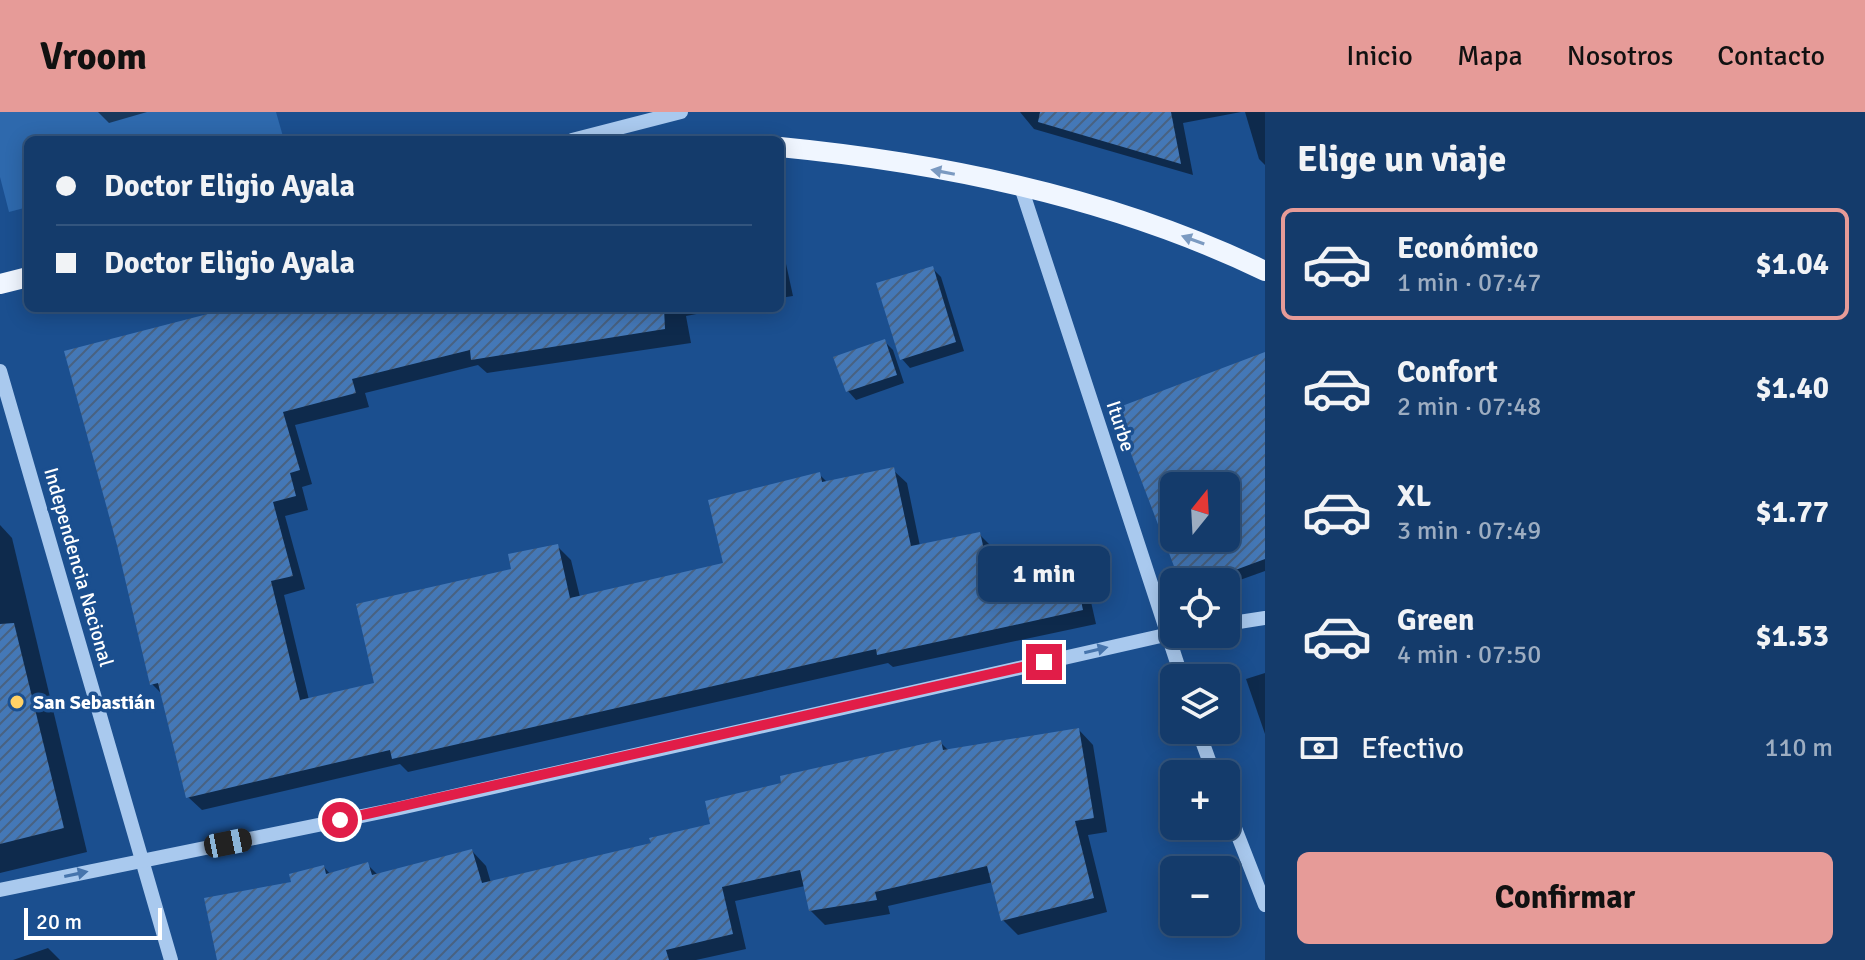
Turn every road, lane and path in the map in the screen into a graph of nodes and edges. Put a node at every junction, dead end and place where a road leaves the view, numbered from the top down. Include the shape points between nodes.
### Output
1 (681, 112) edge
2 (588, 136) edge
3 (784, 147) edge
4 (1021, 187) junction
5 (1265, 271) edge
6 (24, 278) edge
7 (0, 284) edge
8 (0, 371) edge
9 (1160, 600) edge
10 (1265, 618) edge
11 (1240, 622) edge
12 (1160, 635) edge
13 (1240, 840) edge
14 (144, 859) junction
15 (0, 890) edge
16 (1265, 905) edge
17 (171, 960) edge

1 - 2 street
4 -> 3 main road via 852,154
5 -> 4 main road via 1138,220
4 - 9 street, Iturbe
6 - 7 main road
8 - 14 street, Independencia Nacional
10 - 11 street
14 -> 12 street via 396,809
13 - 16 street
15 -> 14 street
14 - 17 street, Independencia Nacional

